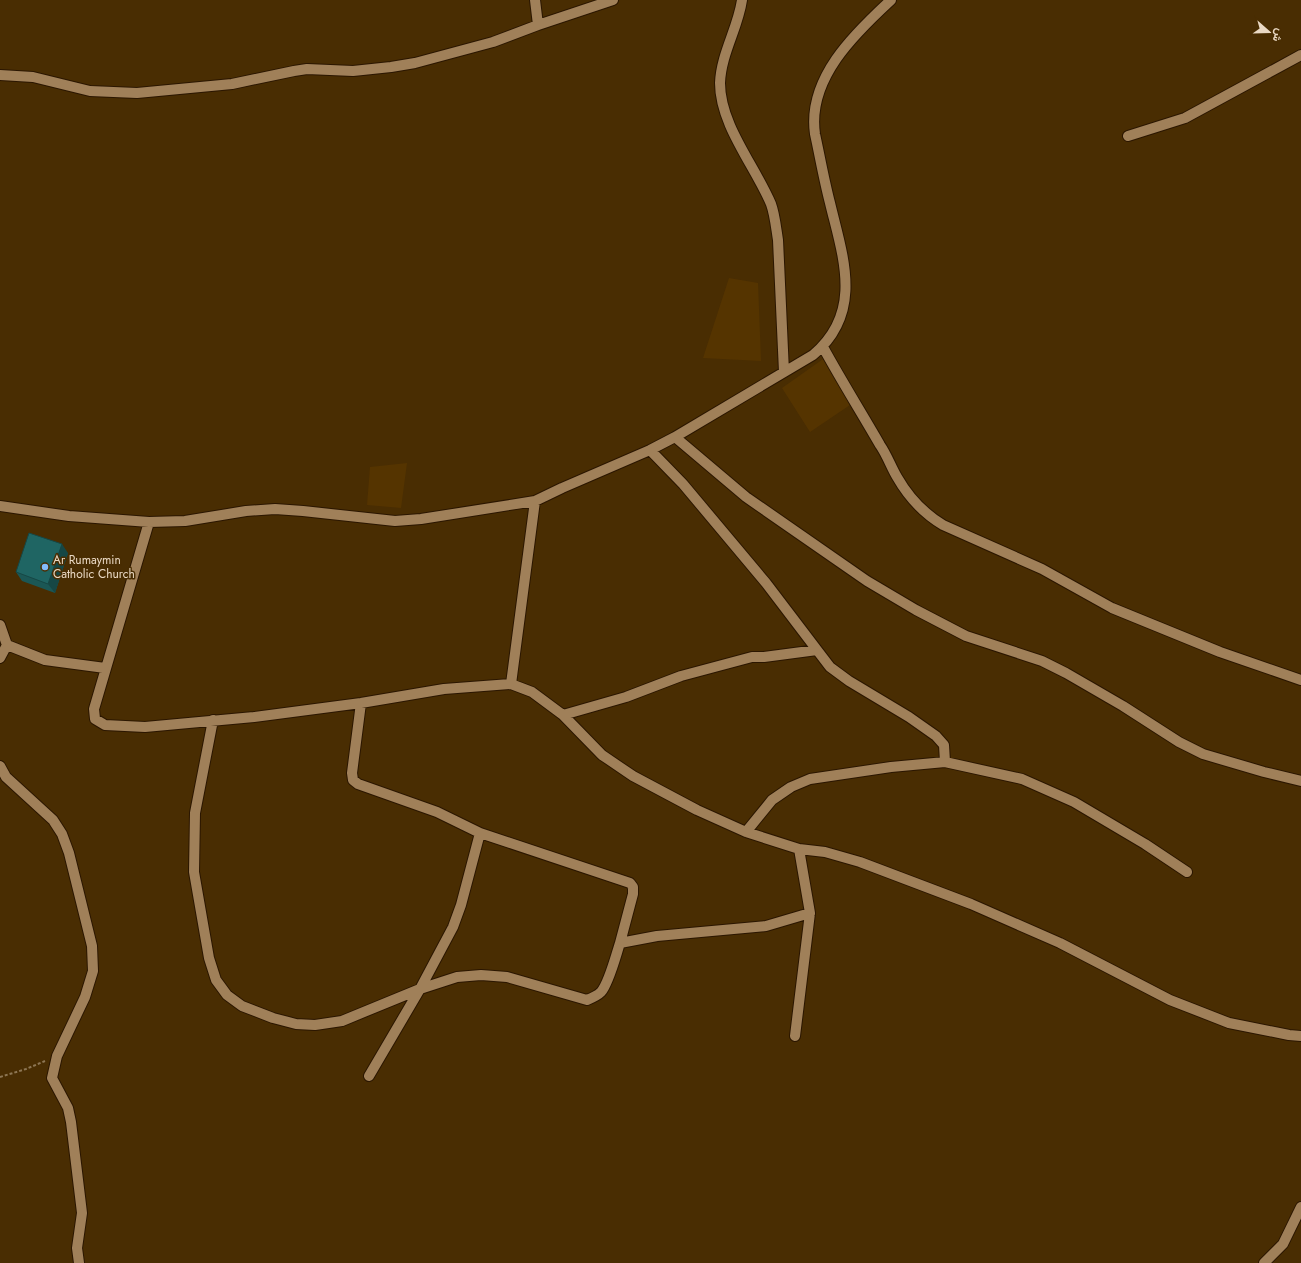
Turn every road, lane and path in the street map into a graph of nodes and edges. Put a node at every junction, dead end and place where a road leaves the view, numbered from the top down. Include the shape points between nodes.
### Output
1 (535, 0) edge
2 (613, 0) edge
3 (742, 0) edge
4 (891, 0) edge
5 (538, 25) junction
6 (1301, 55) edge
7 (0, 75) edge
8 (1128, 136) dead end
9 (823, 347) junction
10 (784, 372) junction
11 (675, 437) junction
12 (650, 450) junction
13 (535, 501) junction
14 (0, 506) edge
15 (149, 522) junction
16 (0, 625) edge
17 (7, 645) junction
18 (817, 650) junction
19 (0, 658) edge
20 (105, 668) junction
21 (1301, 680) edge
22 (512, 684) junction
23 (361, 703) junction
24 (563, 716) junction
25 (213, 720) junction
26 (945, 762) junction
27 (0, 766) edge
28 (1301, 781) edge
29 (746, 832) junction
30 (480, 833) junction
31 (799, 849) junction
32 (1187, 872) dead end
33 (810, 913) junction
34 (620, 942) junction
35 (420, 989) junction
36 (795, 1036) dead end
37 (1301, 1036) edge
38 (57, 1056) junction
39 (369, 1076) dead end
40 (0, 1077) edge
41 (1301, 1207) edge
42 (79, 1263) edge
43 (1264, 1263) edge

1 - 5 street
2 - 5 street
3 - 10 street via 723,67 720,82 721,98 737,141 769,200 775,219
4 - 9 street via 838,56 825,79 817,103 815,134 844,258 846,286 845,305 841,316 836,329
5 - 7 street via 493,42 391,68 353,71 306,69 232,84 137,94 90,91 33,77
6 - 8 street via 1185,118
9 - 10 street
9 - 21 street via 883,449 897,478 929,517 1042,569 1112,608 1220,652
10 - 11 street
11 - 12 street
11 - 28 street via 746,497 867,581 916,610 966,636 1042,661 1066,673 1203,754
12 - 13 street
12 - 18 street via 683,484 766,583
13 - 15 street via 395,521 275,509 184,521
13 - 22 street
14 - 15 street via 69,516
15 - 20 street
16 - 17 street
17 - 19 street
17 - 20 street via 45,660
18 - 24 street via 752,657 681,676 626,697
18 - 26 street via 836,672 936,736 944,745
20 - 25 street via 94,709 95,719 104,725 145,727
22 - 23 street via 444,690
22 - 24 street via 532,692
23 - 25 street
23 - 30 street via 353,780 437,812
24 - 29 street via 602,755 633,776 697,810
25 - 35 street via 196,813 194,872 208,958 216,980 227,995 242,1006 273,1018 296,1024 315,1025 342,1021
26 - 29 street via 810,779 791,787 772,800
26 - 32 street via 1022,779 1074,802
27 - 38 street via 6,777 53,820 62,834 92,946 93,971 85,997
29 - 31 street
30 - 34 street via 630,882 633,894
30 - 35 street via 453,927
31 - 33 street
31 - 37 street via 825,852 860,862 971,904 1060,943 1170,1000 1229,1023
33 - 34 street via 766,926
33 - 36 street
34 - 35 street via 601,992 587,1000 507,977 481,975 457,976
35 - 39 street
38 - 40 path via 26,1070
38 - 42 street via 52,1078 68,1108 82,1213 77,1248
41 - 43 street via 1283,1244

